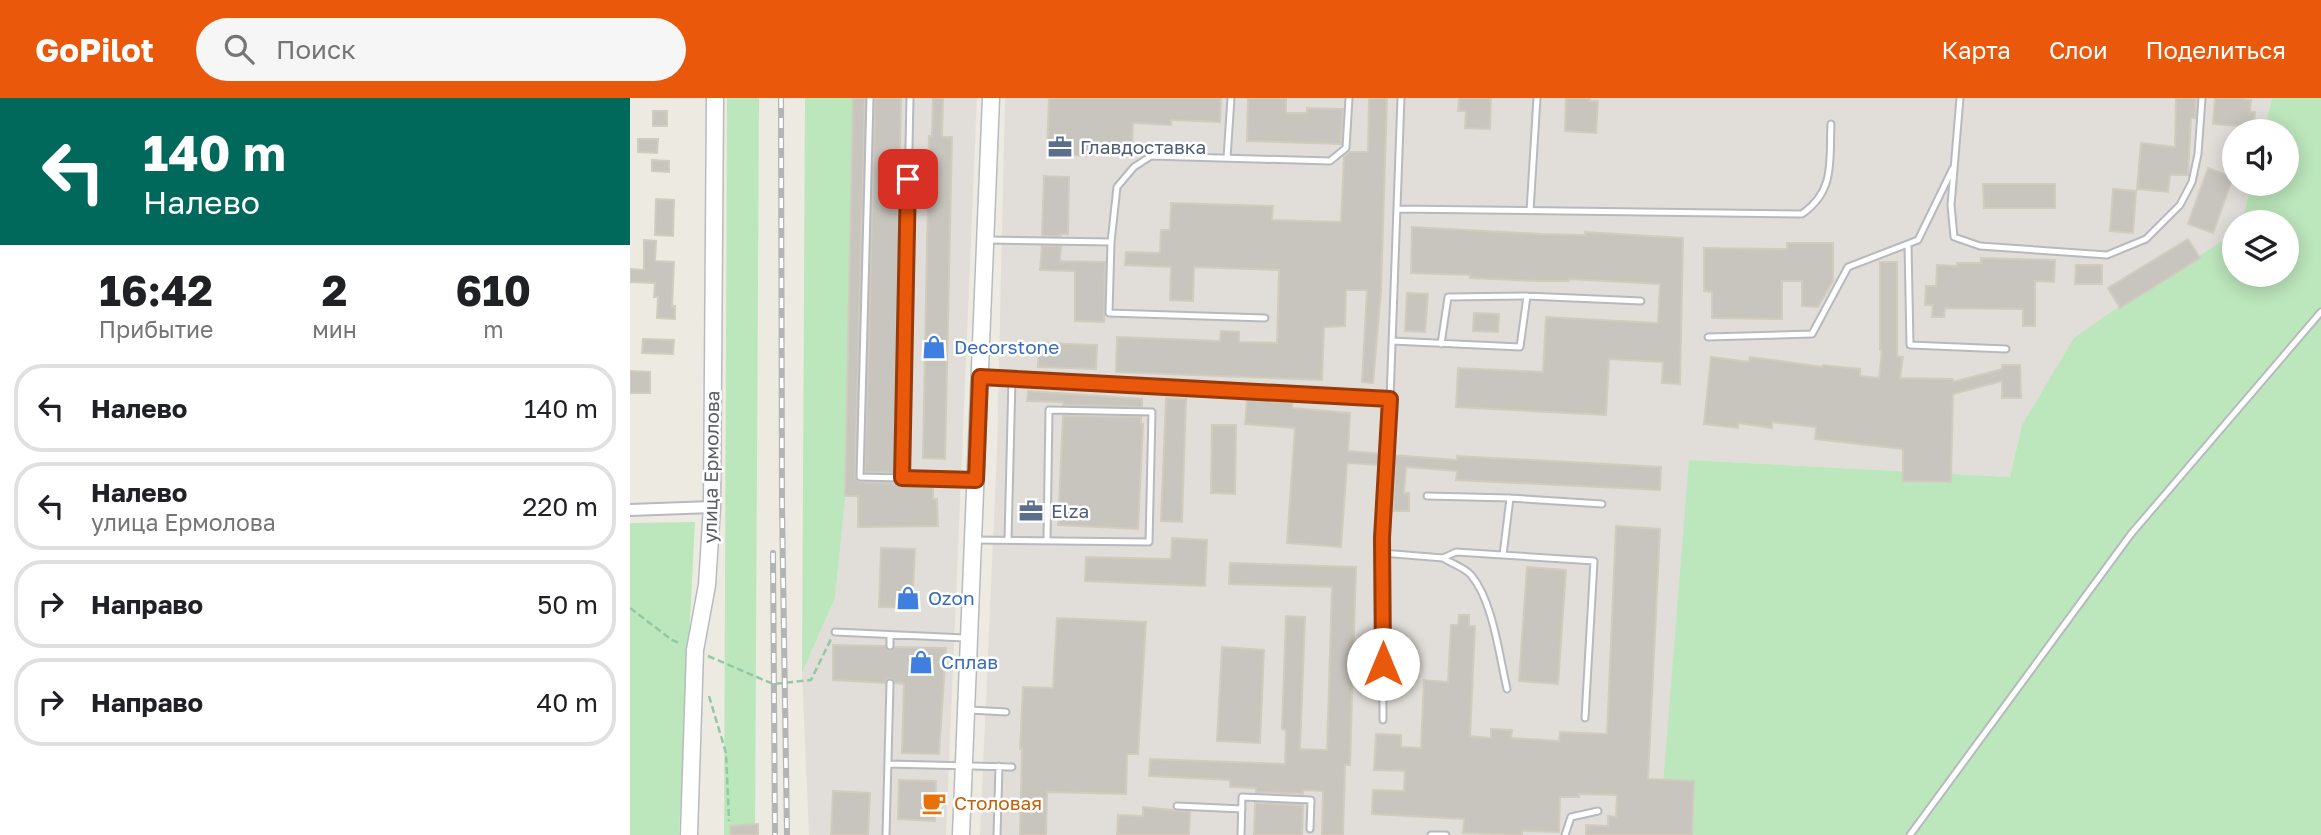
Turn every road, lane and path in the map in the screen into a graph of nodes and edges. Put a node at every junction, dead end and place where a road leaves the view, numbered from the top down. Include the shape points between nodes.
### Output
1 (715, 98) edge
2 (870, 98) edge
3 (910, 98) edge
4 (991, 98) edge
5 (1231, 98) edge
6 (1349, 98) edge
7 (1401, 98) edge
8 (1537, 98) edge
9 (1960, 98) edge
10 (2202, 98) edge
11 (1831, 124) dead end
12 (1227, 158) junction
13 (1954, 165) junction
14 (1397, 209) junction
15 (1530, 211) junction
16 (985, 240) junction
17 (1111, 242) junction
18 (1908, 244) junction
19 (1527, 296) junction
20 (1641, 301) dead end
21 (2321, 312) edge
22 (1265, 318) dead end
23 (1708, 337) dead end
24 (1392, 341) junction
25 (1441, 344) junction
26 (2006, 349) dead end
27 (980, 377) junction
28 (1012, 378) junction
29 (1390, 399) junction
30 (902, 478) junction
31 (976, 480) junction
32 (1427, 496) dead end
33 (1510, 498) junction
34 (1602, 504) dead end
35 (712, 508) junction
36 (630, 510) edge
37 (1008, 539) junction
38 (975, 540) junction
39 (1047, 540) junction
40 (1382, 552) junction
41 (1503, 555) junction
42 (1443, 558) junction
43 (835, 632) joint
44 (891, 635) junction
45 (969, 639) junction
46 (890, 646) dead end
47 (695, 650) junction
48 (890, 683) dead end
49 (1507, 689) dead end
50 (966, 710) junction
51 (1006, 712) dead end
52 (1586, 718) dead end
53 (1383, 720) dead end
54 (888, 764) junction
55 (964, 765) junction
56 (999, 766) junction
57 (1012, 767) dead end
58 (1177, 806) dead end
59 (1242, 809) junction
60 (1598, 811) dead end
61 (1310, 829) dead end
62 (689, 835) edge
63 (886, 835) edge
64 (961, 835) edge
65 (997, 835) edge
66 (1241, 835) edge
67 (1431, 835) edge
68 (1446, 835) edge
69 (1564, 835) edge
70 (1910, 835) edge

1 - 35 main road, улица Ермолова
2 - 30 lane via 860,477
3 - 30 lane
4 - 16 main road
5 - 12 lane
6 - 12 lane via 1346,148 1330,161
7 - 14 lane
8 - 15 lane
9 - 13 lane
10 - 13 lane via 2198,154 2192,183 2180,205 2146,239 2107,255 1980,246 1954,237
11 - 15 lane via 1829,179 1822,196 1802,214
12 - 17 lane via 1151,156 1134,167 1117,187
13 - 18 lane via 1917,240
14 - 15 lane
14 - 24 lane
16 - 17 lane
16 - 27 main road
17 - 22 lane via 1109,313
18 - 23 lane via 1848,267 1812,334
18 - 26 lane via 1910,345
19 - 20 lane
19 - 25 lane via 1448,296
19 - 25 lane via 1520,347
21 - 70 lane via 2131,534
24 - 25 lane
24 - 29 lane
27 - 28 lane
27 - 31 main road
28 - 29 lane
28 - 37 lane
29 - 40 lane
30 - 31 lane
31 - 38 main road
32 - 33 lane
33 - 34 lane
33 - 41 lane
35 - 36 street
35 - 47 main road, улица Ермолова via 707,586
37 - 38 lane
37 - 39 lane
38 - 45 main road
39 - 39 lane via 1149,542 1152,412 1049,410
40 - 42 lane
40 - 53 lane
41 - 42 lane via 1456,552
41 - 52 lane via 1594,561
42 - 49 lane via 1469,572 1485,595
43 - 44 lane
43 - 47 path via 811,680 773,684
44 - 45 lane
44 - 46 lane
45 - 50 main road
47 - 62 main road, улица Ермолова
48 - 54 lane
50 - 51 lane
50 - 55 main road
54 - 55 lane
54 - 63 lane
55 - 56 lane
55 - 64 main road
56 - 57 lane
56 - 65 lane
58 - 59 lane
59 - 61 lane via 1242,797 1311,800
59 - 66 lane
60 - 69 lane via 1571,817
67 - 68 lane

